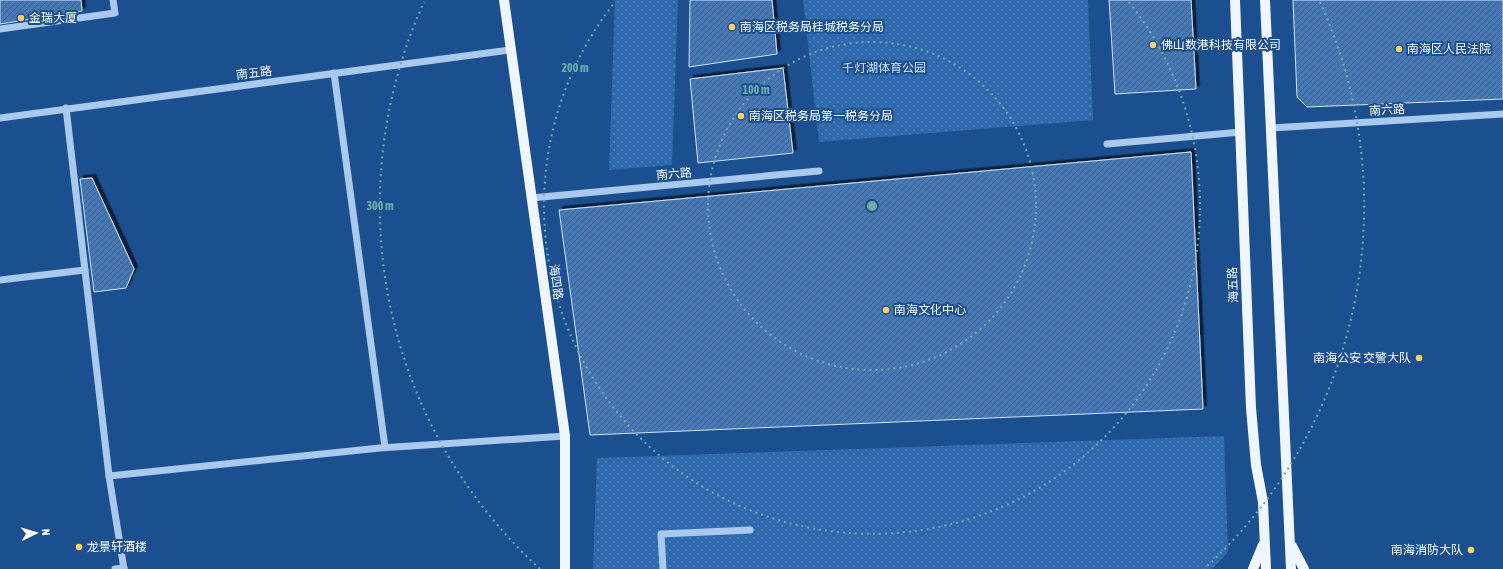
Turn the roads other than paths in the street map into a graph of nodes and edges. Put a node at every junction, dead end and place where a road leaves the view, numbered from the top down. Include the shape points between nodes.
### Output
1 (114, 0) edge
2 (504, 0) edge
3 (1235, 0) edge
4 (1266, 0) edge
5 (0, 29) edge
6 (510, 50) junction
7 (334, 73) junction
8 (66, 108) junction
9 (1503, 114) edge
10 (0, 118) edge
11 (1271, 128) junction
12 (1241, 132) junction
13 (1107, 144) dead end
14 (819, 171) dead end
15 (531, 198) junction
16 (85, 270) junction
17 (0, 280) edge
18 (565, 436) junction
19 (385, 447) junction
20 (110, 476) junction
21 (750, 530) dead end
22 (1265, 541) junction
23 (1290, 541) junction
24 (124, 568) edge
25 (114, 569) edge
26 (565, 569) edge
27 (663, 569) edge
28 (1253, 569) edge
29 (1266, 569) edge
30 (1291, 569) edge
31 (1304, 569) edge

1 - 5 street via 115,13
2 - 6 main road, 海四路
3 - 12 main road, 海五路
4 - 11 main road
6 - 7 street, 南五路
6 - 15 main road, 海四路
7 - 8 street, 南五路
7 - 19 street
8 - 10 street, 南五路
8 - 16 street
9 - 11 street, 南六路
11 - 23 main road
12 - 13 street
12 - 22 main road, 海五路 via 1251,408 1256,465 1263,502
14 - 15 street, 南六路
15 - 18 main road, 海四路
16 - 17 street
16 - 20 street
18 - 19 street
18 - 26 main road, 海四路
19 - 20 street
20 - 24 street
21 - 27 street via 661,534
22 - 28 main road
22 - 29 main road, 海五路
23 - 30 main road
23 - 31 main road
24 - 25 street

